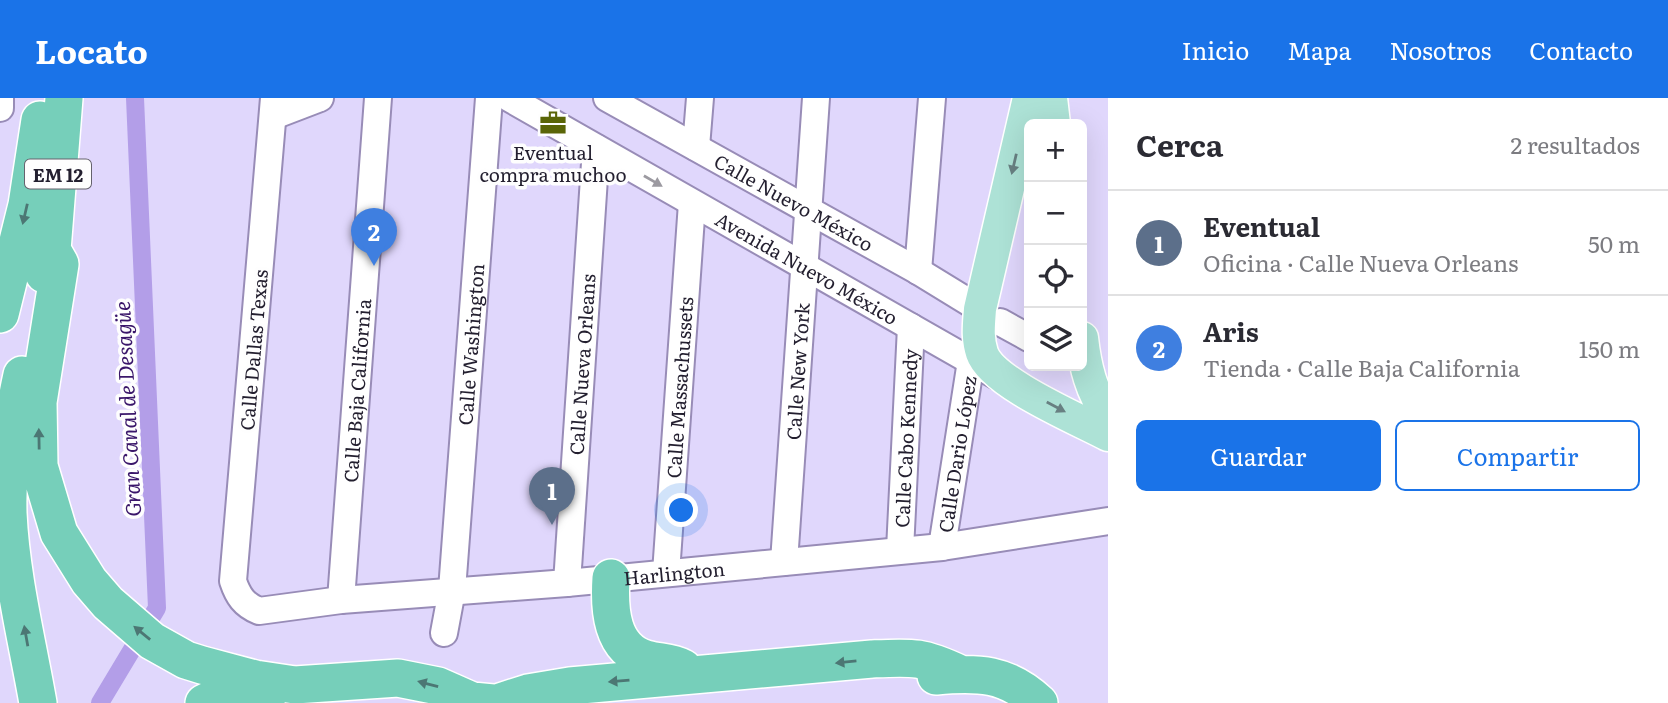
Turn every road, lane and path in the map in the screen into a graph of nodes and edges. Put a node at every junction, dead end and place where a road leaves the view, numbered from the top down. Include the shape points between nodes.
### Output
1 (1, 98) edge
2 (42, 98) edge
3 (64, 98) edge
4 (320, 98) edge
5 (378, 98) edge
6 (489, 98) edge
7 (509, 98) edge
8 (607, 98) edge
9 (699, 98) edge
10 (816, 98) edge
11 (932, 98) edge
12 (1029, 98) edge
13 (1051, 98) edge
14 (273, 107) edge
15 (0, 108) edge
16 (1053, 119) edge
17 (696, 147) junction
18 (596, 148) junction
19 (692, 204) junction
20 (807, 210) junction
21 (52, 250) junction
22 (806, 268) junction
23 (918, 271) junction
24 (0, 314) edge
25 (990, 316) junction
26 (911, 327) junction
27 (1024, 335) edge
28 (971, 361) junction
29 (1091, 373) edge
30 (1003, 379) junction
31 (1108, 415) edge
32 (1108, 435) edge
33 (1108, 521) edge
34 (942, 547) junction
35 (900, 550) junction
36 (784, 562) junction
37 (666, 573) junction
38 (611, 579) junction
39 (568, 583) junction
40 (452, 590) junction
41 (241, 600) joint
42 (341, 600) junction
43 (443, 633) dead end
44 (960, 674) junction
45 (696, 676) junction
46 (207, 688) edge
47 (38, 703) edge
48 (299, 703) edge
49 (307, 703) edge
50 (362, 703) edge
51 (495, 703) edge
52 (650, 703) edge
53 (1039, 703) edge

1 - 15 street
2 -> 24 highway, EM 12 via 27,205
3 - 21 highway, EM 12
4 - 14 street
5 - 42 street, Calle Baja California
6 - 40 street, Calle Washington
7 - 18 street, Avenida Nuevo México
8 - 17 street, Calle Nuevo México
9 - 17 street
10 - 20 street, Calle New York
11 - 23 street
12 -> 25 main road, Calle Dario López
13 - 16 main road
14 - 41 street, Calle Dallas Texas via 233,581
17 - 20 street, Calle Nuevo México
18 -> 19 street, Avenida Nuevo México
18 - 39 street, Calle Nueva Orleans
19 - 22 street, Avenida Nuevo México
19 - 37 street, Calle Massachussets
20 - 22 street, Calle New York
20 - 23 street, Calle Nuevo México
46 -> 21 highway via 186,660 152,641 116,610 89,581 59,533 39,466 38,402 60,264
47 -> 21 highway via 13,562 9,456 14,409
22 - 26 street, Avenida Nuevo México
22 - 36 street, Calle New York
23 - 25 street, Calle Nuevo México
25 - 27 street, Calle Nuevo México
25 - 30 main road, Calle Dario López via 978,337 988,365
26 - 28 street, Avenida Nuevo México
26 - 35 street, Calle Cabo Kennedy
28 - 30 street, Avenida Nuevo México
28 - 34 street, Calle Dario López
29 - 31 main road via 1099,403
30 -> 32 main road, Avenida Nuevo México
33 - 34 street, Harlington
34 - 35 street, Harlington
35 - 36 street, Harlington
36 - 37 street, Harlington
37 - 38 street, Harlington
38 - 39 street, Harlington
38 - 45 highway via 614,623 628,650 648,660 671,661
39 - 40 street, Harlington
40 - 42 street, Harlington
40 - 43 street, Calle Washington
41 - 42 street, Harlington via 259,611
44 -> 45 highway via 916,657
44 - 52 highway
44 - 53 highway via 1008,681
45 -> 51 highway via 570,686
46 - 48 highway
51 -> 46 highway via 472,701 438,686 398,678 295,685 255,679
49 - 50 highway

